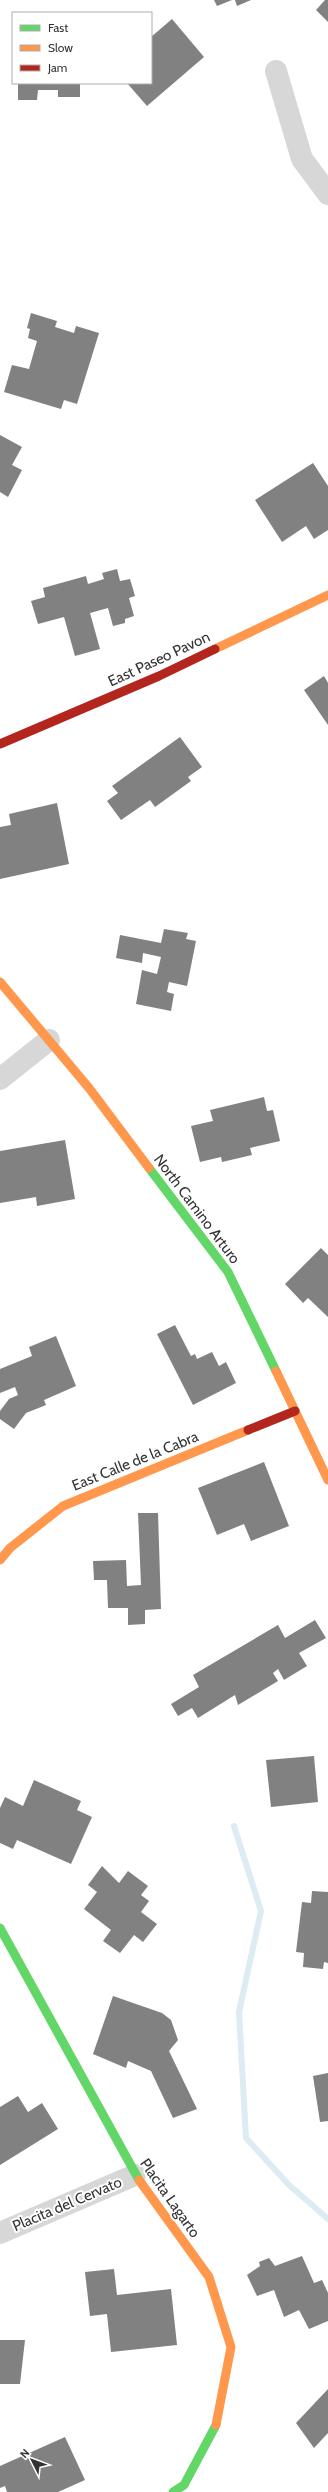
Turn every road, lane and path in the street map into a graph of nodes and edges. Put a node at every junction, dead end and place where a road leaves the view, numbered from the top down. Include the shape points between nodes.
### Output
1 (276, 71) dead end
2 (328, 194) edge
3 (328, 595) edge
4 (0, 744) edge
5 (0, 982) edge
6 (49, 1040) junction
7 (0, 1079) edge
8 (295, 1411) junction
9 (328, 1480) edge
10 (0, 1560) edge
11 (0, 1928) edge
12 (135, 2175) junction
13 (0, 2233) edge
14 (173, 2492) edge

1 - 2 street via 302,159
3 - 4 street, East Paseo Pavon via 160,676
5 - 6 street, North Camino Arturo
6 - 7 street
6 - 8 street, North Camino Arturo via 89,1088 228,1272
8 - 9 street, North Camino Arturo
8 - 10 street, East Calle de la Cabra via 63,1506 10,1548
11 - 12 street, Placita Lagarto
12 - 13 street, Placita del Cervato
12 - 14 street, Placita Lagarto via 208,2277 231,2347 219,2420 184,2485

